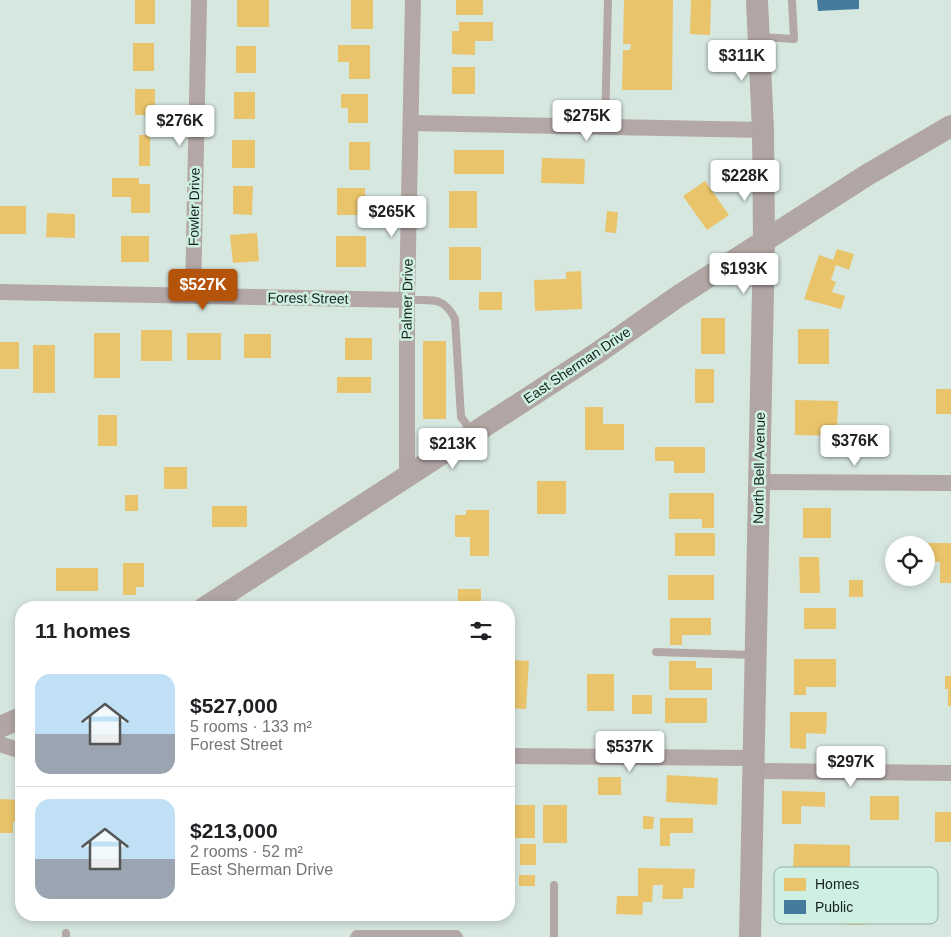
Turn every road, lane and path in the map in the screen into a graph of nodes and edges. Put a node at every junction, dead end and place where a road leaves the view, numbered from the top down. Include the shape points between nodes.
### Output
1 (198, 0) edge
2 (414, 0) edge
3 (608, 0) edge
4 (757, 0) edge
5 (792, 0) edge
6 (759, 37) junction
7 (411, 122) junction
8 (605, 126) junction
9 (951, 126) edge
10 (763, 130) junction
11 (764, 241) junction
12 (0, 292) edge
13 (193, 295) junction
14 (407, 300) junction
15 (473, 434) junction
16 (407, 477) junction
17 (758, 482) junction
18 (951, 483) edge
19 (215, 601) edge
20 (656, 652) dead end
21 (755, 655) junction
22 (15, 721) edge
23 (0, 727) edge
24 (0, 744) edge
25 (15, 749) edge
26 (515, 756) edge
27 (752, 765) junction
28 (951, 773) edge
29 (554, 885) dead end
30 (354, 937) edge
31 (459, 937) edge
32 (554, 937) edge
33 (750, 937) edge

1 - 13 street, Fowler Drive
2 - 7 street, Palmer Drive
3 - 8 lane
4 - 6 main road, North Bell Avenue
5 - 6 lane via 794,39
6 - 10 main road, North Bell Avenue
7 - 8 street
7 - 14 street, Palmer Drive
8 - 10 street
9 - 11 main road, East Sherman Drive
10 - 11 main road, North Bell Avenue
11 - 15 main road, East Sherman Drive
11 - 17 main road, North Bell Avenue
12 - 13 street, Forest Street
13 - 14 street, Forest Street
14 - 15 lane via 441,301 450,308 455,320 461,416
14 - 16 street, Palmer Drive
15 - 16 main road, East Sherman Drive
16 - 19 main road, East Sherman Drive
17 - 18 street
17 - 21 main road, North Bell Avenue
20 - 21 lane
21 - 27 main road, North Bell Avenue
22 - 23 main road
24 - 25 street
26 - 27 street
27 - 28 street
27 - 33 main road, North Bell Avenue
29 - 32 lane
30 - 31 lane via 356,934 457,934

